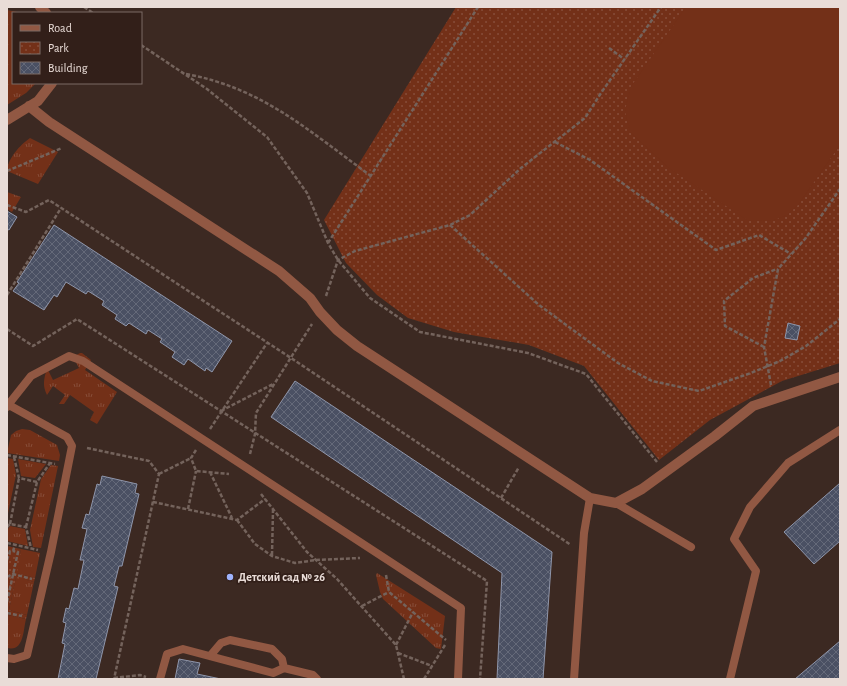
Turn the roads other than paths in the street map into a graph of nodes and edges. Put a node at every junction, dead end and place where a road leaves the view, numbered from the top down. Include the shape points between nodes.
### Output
1 (51, 84) edge
2 (29, 106) junction
3 (7, 120) edge
4 (840, 377) edge
5 (7, 406) edge
6 (840, 430) edge
7 (590, 498) junction
8 (616, 504) junction
9 (691, 547) dead end
10 (210, 656) junction
11 (7, 658) edge
12 (284, 668) junction
13 (160, 679) edge
14 (317, 679) edge
15 (458, 679) edge
16 (574, 679) edge
17 (730, 679) edge

1 - 2 street via 38,101
2 - 3 street
2 - 7 street via 49,122 279,271 310,298 337,330 352,342
4 - 8 street via 753,406 642,489
5 - 11 lane via 67,437 72,446 27,655 14,659
5 - 15 lane via 31,376 69,356 83,361 461,608
6 - 17 lane via 788,463 750,507 734,539 756,571
7 - 8 street
7 - 16 lane via 584,533
8 - 9 lane
10 - 12 lane via 273,673
10 - 12 lane via 221,643 230,640 272,649 282,659
10 - 13 lane via 184,649 167,654
12 - 14 lane via 313,675

